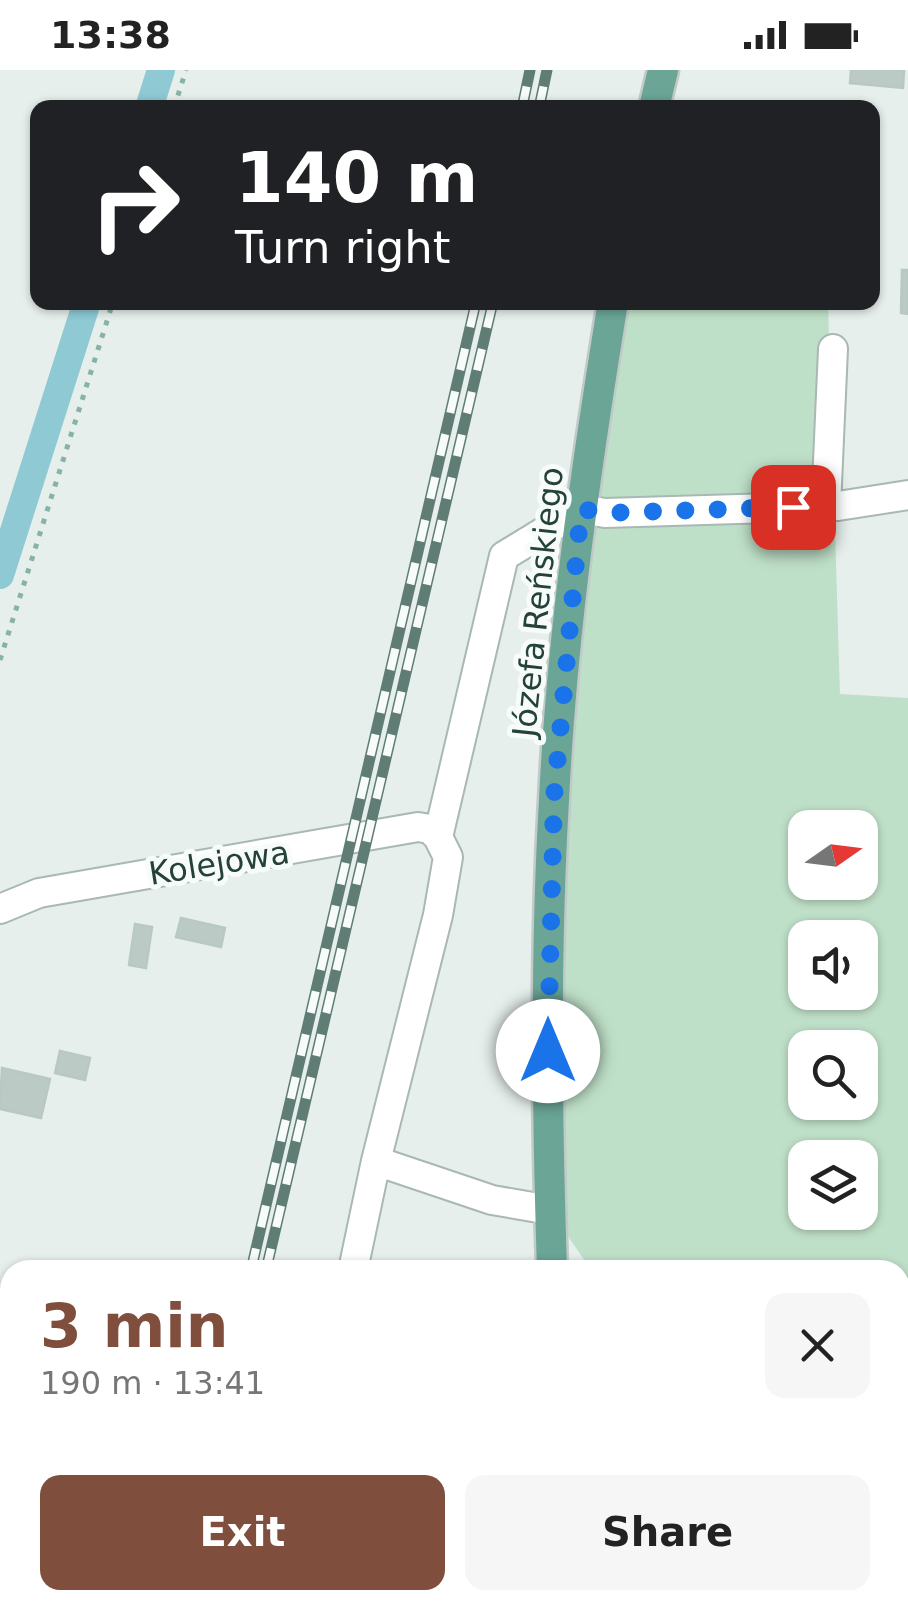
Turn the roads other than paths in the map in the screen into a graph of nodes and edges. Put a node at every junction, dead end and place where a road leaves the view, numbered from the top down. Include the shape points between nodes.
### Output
1 (663, 70) edge
2 (656, 100) edge
3 (612, 310) edge
4 (833, 349) dead end
5 (908, 495) edge
6 (826, 506) junction
7 (581, 509) junction
8 (438, 837) junction
9 (0, 909) edge
10 (376, 1161) junction
11 (550, 1210) junction
12 (355, 1260) edge
13 (552, 1260) edge

1 - 2 main road
3 - 7 main road, Józefa Reńskiego
4 - 6 street
5 - 6 street
6 - 7 street
7 - 8 street via 504,556
7 - 11 main road, Józefa Reńskiego via 552,836
8 - 9 street, Kolejowa via 418,828 39,893
8 - 10 street via 448,858 438,914
10 - 11 street via 492,1200
10 - 12 street
11 - 13 main road, Józefa Reńskiego

